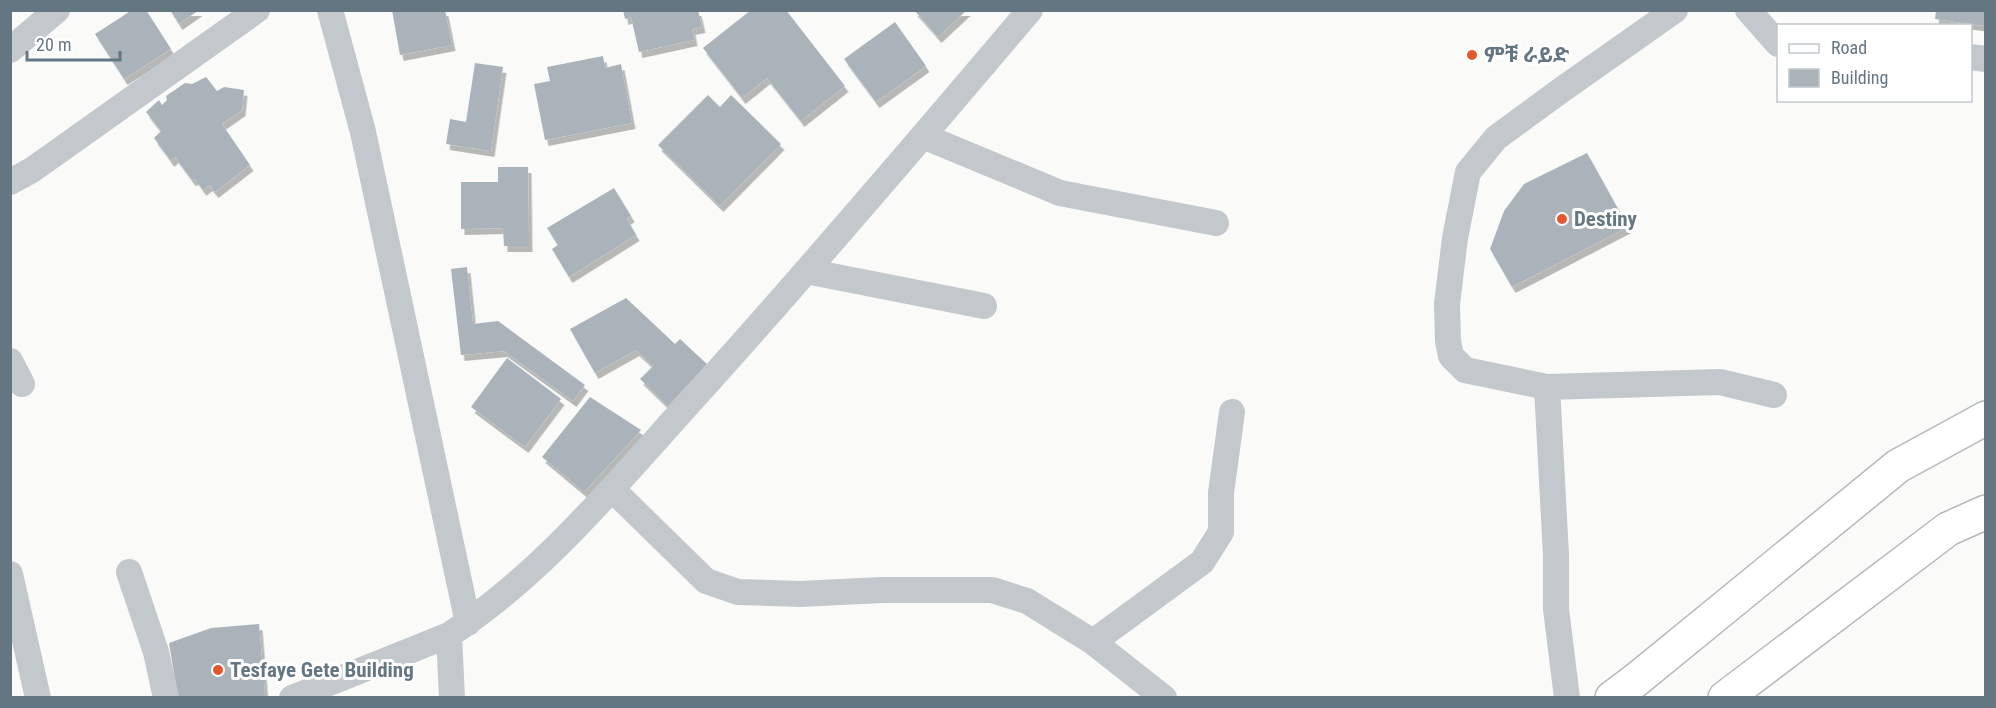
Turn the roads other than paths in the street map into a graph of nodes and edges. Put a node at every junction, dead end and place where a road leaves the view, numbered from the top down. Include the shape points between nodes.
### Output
1 (57, 10) edge
2 (257, 10) edge
3 (330, 10) edge
4 (1030, 10) edge
5 (1675, 10) edge
6 (1748, 10) edge
7 (1777, 42) edge
8 (10, 50) edge
9 (923, 136) junction
10 (10, 183) edge
11 (1216, 223) dead end
12 (806, 271) junction
13 (984, 306) dead end
14 (10, 361) edge
15 (22, 384) dead end
16 (1547, 387) junction
17 (1774, 395) dead end
18 (1232, 412) dead end
19 (1986, 418) edge
20 (612, 489) junction
21 (1986, 512) edge
22 (129, 572) dead end
23 (10, 574) edge
24 (459, 629) junction
25 (1093, 642) junction
26 (38, 698) edge
27 (166, 698) edge
28 (292, 698) edge
29 (452, 698) edge
30 (1164, 698) edge
31 (1567, 698) edge
32 (1612, 698) edge
33 (1725, 698) edge

1 - 8 street
2 - 10 street
3 - 24 street via 363,132
4 - 9 street
5 - 16 street via 1497,138 1468,172 1447,304 1451,356 1465,370
6 - 7 street
9 - 11 street via 1060,193
9 - 12 street
12 - 13 street
12 - 20 street
14 - 15 street
16 - 17 street via 1720,382
16 - 31 street via 1556,609
18 - 25 street via 1221,493 1221,532 1202,562
19 - 32 main road via 1898,466
20 - 24 street via 543,561
20 - 25 street via 706,581 738,592 992,590 1027,601
21 - 33 main road via 1948,529
22 - 27 street via 156,652
23 - 26 street
24 - 28 street
24 - 29 street
25 - 30 street

